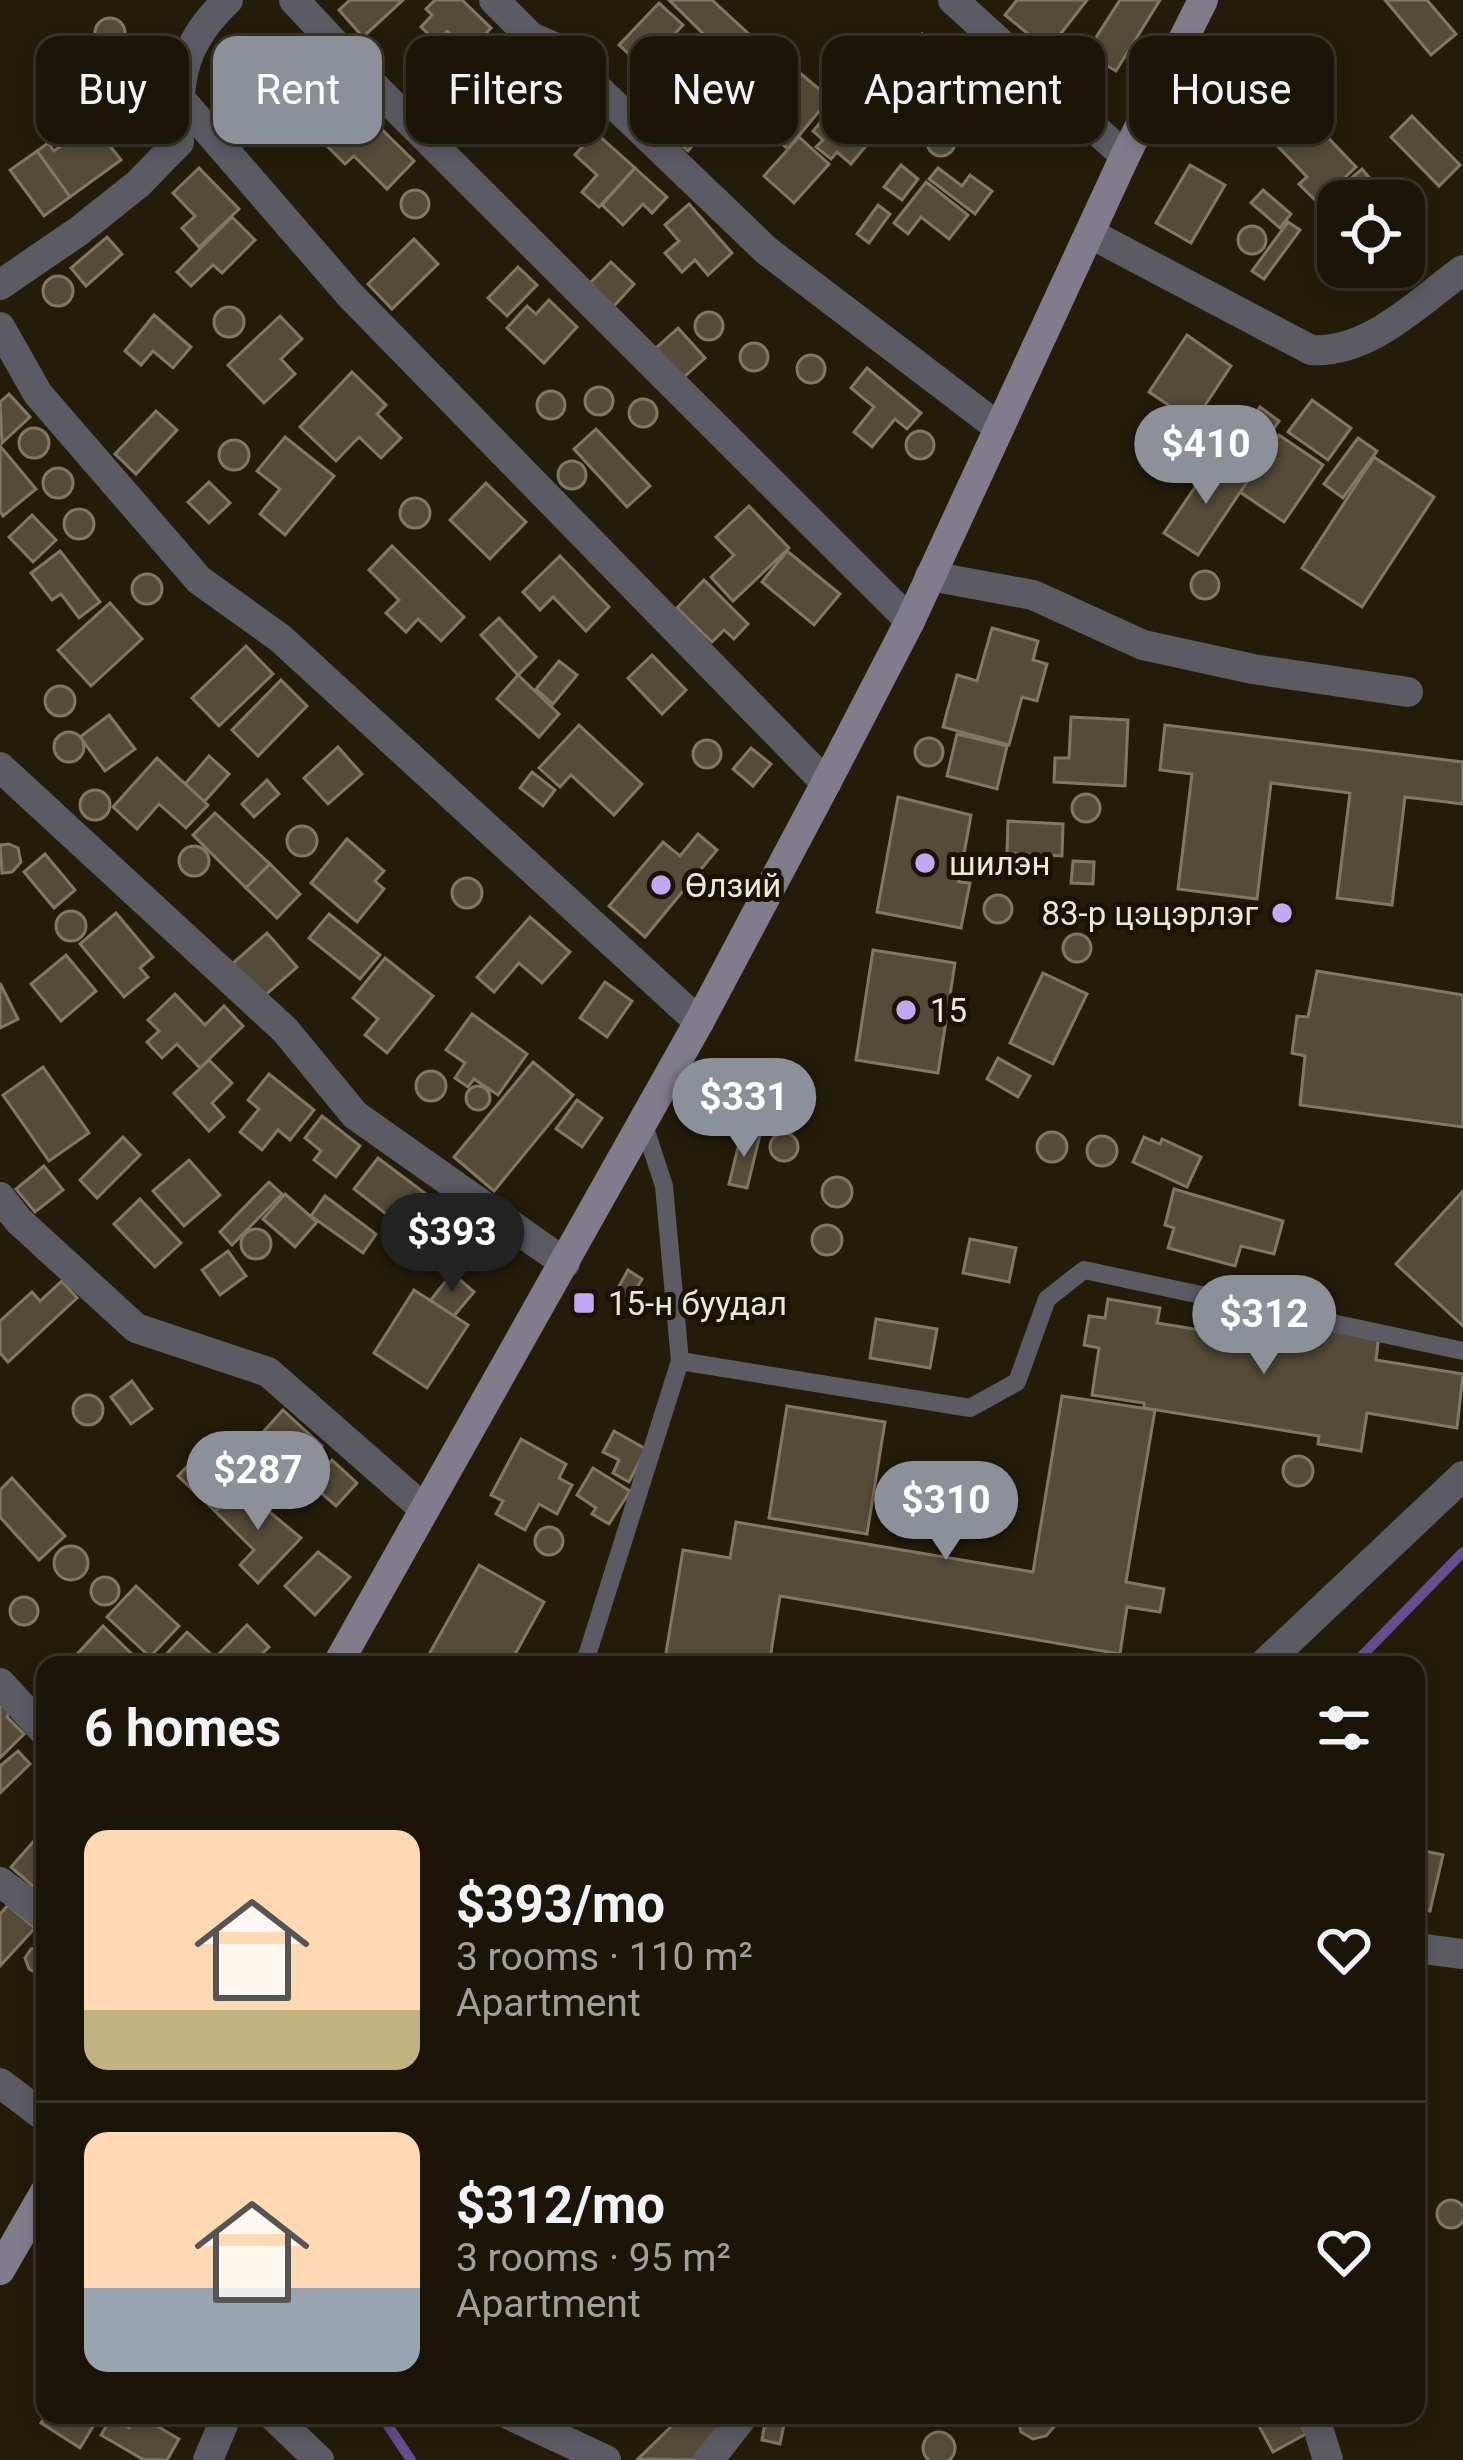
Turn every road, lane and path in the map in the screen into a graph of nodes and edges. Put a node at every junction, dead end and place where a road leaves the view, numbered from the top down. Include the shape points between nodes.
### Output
1 (228, 0) edge
2 (294, 0) edge
3 (494, 0) edge
4 (953, 0) edge
5 (1204, 0) edge
6 (189, 53) edge
7 (189, 109) edge
8 (177, 144) edge
9 (1125, 156) junction
10 (1090, 234) junction
11 (1463, 270) edge
12 (0, 285) edge
13 (0, 328) edge
14 (998, 427) junction
15 (930, 576) junction
16 (910, 621) junction
17 (1408, 692) dead end
18 (0, 767) edge
19 (826, 783) junction
20 (699, 1022) junction
21 (643, 1122) junction
22 (0, 1197) edge
23 (565, 1263) junction
24 (1463, 1351) edge
25 (680, 1361) junction
26 (1463, 1476) edge
27 (423, 1508) junction
28 (342, 1656) edge
29 (587, 1656) edge
30 (1272, 1656) edge
31 (0, 1683) edge
32 (36, 1722) edge
33 (0, 1882) edge
34 (36, 1909) edge
35 (1425, 1949) edge
36 (1463, 1954) edge
37 (0, 2083) edge
38 (36, 2110) edge
39 (36, 2208) edge
40 (0, 2270) edge
41 (223, 2424) edge
42 (281, 2424) edge
43 (529, 2424) edge
44 (737, 2424) edge
45 (1317, 2424) edge
46 (208, 2460) edge
47 (319, 2460) edge
48 (606, 2460) edge
49 (709, 2460) edge
50 (1328, 2460) edge

1 - 6 street via 202,25
2 - 16 street
3 - 14 street via 530,37 554,47 767,251
4 - 9 street
5 - 9 main road
7 - 19 street via 350,295
8 - 12 street via 138,184
9 - 10 main road
10 - 11 street via 1311,350 1365,340
10 - 14 main road
13 - 20 street via 38,394 199,580 280,638
14 - 15 main road
15 - 16 main road
15 - 17 street via 1033,595 1143,645
16 - 19 main road
18 - 23 street via 285,1030 355,1115
19 - 20 main road
20 - 21 main road
21 - 23 main road
21 - 25 lane via 664,1186
22 - 27 street via 136,1328 268,1372
23 - 27 main road
24 - 25 lane via 1084,1270 1047,1299 1017,1382 970,1408
25 - 29 lane
26 - 30 street
27 - 28 main road
31 - 32 street
33 - 34 street
35 - 36 street
37 - 38 street
39 - 40 main road
41 - 46 street
42 - 47 street
43 - 48 street
44 - 49 street
45 - 50 street

